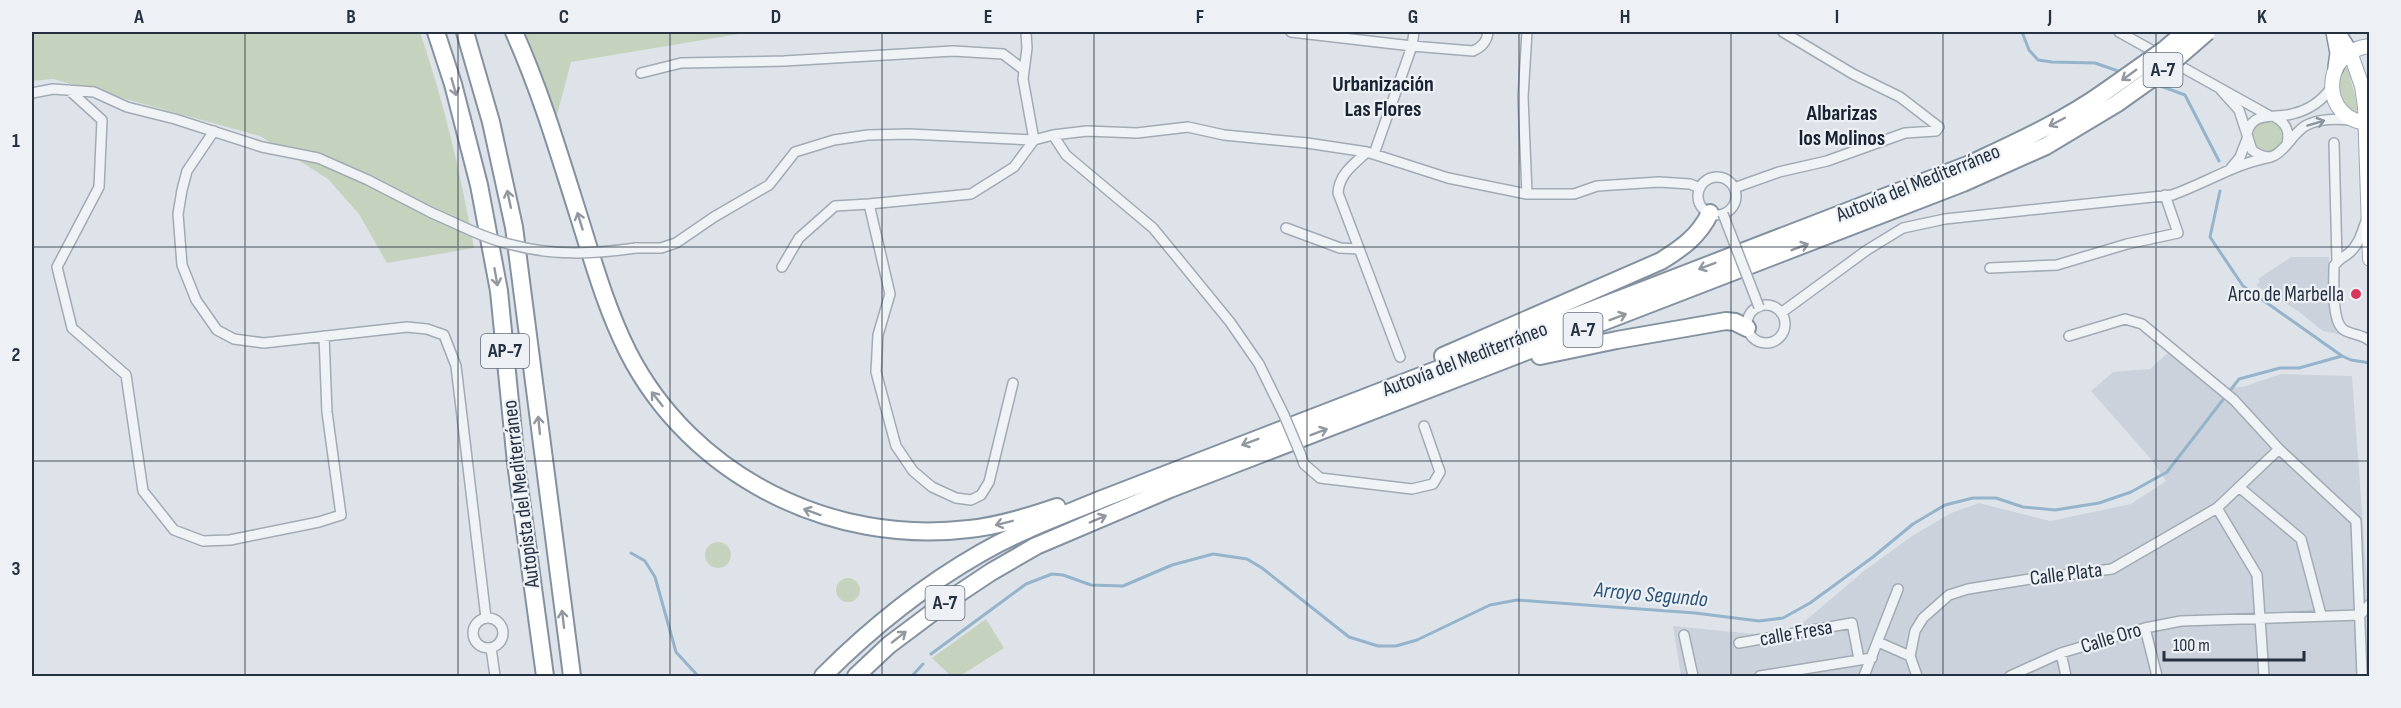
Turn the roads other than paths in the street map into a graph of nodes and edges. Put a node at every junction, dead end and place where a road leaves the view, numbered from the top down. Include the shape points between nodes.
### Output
1 (436, 32) edge
2 (465, 32) edge
3 (514, 32) edge
4 (1026, 32) edge
5 (1291, 32) edge
6 (1297, 32) edge
7 (1414, 32) edge
8 (1488, 32) edge
9 (1527, 32) edge
10 (1783, 32) edge
11 (2119, 32) edge
12 (2185, 32) edge
13 (2207, 32) edge
14 (2336, 32) edge
15 (1412, 46) junction
16 (2370, 46) edge
17 (2350, 52) junction
18 (2336, 67) junction
19 (1024, 70) junction
20 (641, 73) dead end
21 (2331, 88) junction
22 (2220, 89) junction
23 (69, 90) junction
24 (32, 93) edge
25 (2111, 98) junction
26 (2272, 116) junction
27 (2352, 120) junction
28 (2368, 123) edge
29 (214, 132) junction
30 (1053, 135) junction
31 (2247, 136) junction
32 (1034, 140) junction
33 (2334, 143) dead end
34 (2287, 144) junction
35 (2367, 145) junction
36 (1370, 153) junction
37 (2271, 157) junction
38 (2229, 169) junction
39 (1700, 188) junction
40 (1734, 188) junction
41 (1527, 194) junction
42 (2165, 195) junction
43 (869, 204) junction
44 (1716, 213) junction
45 (2368, 213) edge
46 (1286, 228) dead end
47 (1359, 249) junction
48 (2370, 259) edge
49 (2337, 261) junction
50 (782, 267) dead end
51 (1990, 268) dead end
52 (1759, 307) junction
53 (1781, 313) junction
54 (1747, 328) junction
55 (324, 336) junction
56 (2069, 336) dead end
57 (2370, 341) edge
58 (1400, 357) dead end
59 (1013, 383) dead end
60 (1422, 392) junction
61 (1369, 396) junction
62 (1424, 426) dead end
63 (2279, 449) junction
64 (516, 463) junction
65 (2239, 487) junction
66 (1102, 499) junction
67 (2217, 508) junction
68 (1898, 589) dead end
69 (2370, 604) edge
70 (2321, 615) junction
71 (2361, 615) junction
72 (486, 618) junction
73 (2259, 618) junction
74 (2145, 628) junction
75 (1684, 635) dead end
76 (1878, 642) junction
77 (1739, 643) dead end
78 (491, 648) junction
79 (2061, 653) junction
80 (1910, 656) junction
81 (1859, 658) junction
82 (1872, 658) junction
83 (495, 676) edge
84 (537, 676) edge
85 (546, 676) edge
86 (572, 676) edge
87 (823, 676) edge
88 (856, 676) edge
89 (1693, 676) edge
90 (1760, 676) edge
91 (1864, 676) edge
92 (1917, 676) edge
93 (2010, 676) edge
94 (2066, 676) edge
95 (2157, 676) edge
96 (2264, 676) edge
97 (2362, 676) edge

1 -> 64 highway, Autopista del Mediterráneo / AP-7 via 479,185 499,291
86 -> 2 highway, Autopista del Mediterráneo / AP-7 via 514,225 491,122
66 -> 3 highway via 1072,502 968,530 877,529 811,512 761,490 712,456 644,383 627,351 599,283 565,170
4 - 19 street
5 - 6 street
6 - 15 street
7 - 15 street
8 - 15 street via 1482,47 1473,51
9 - 41 street via 1523,97
10 - 40 street via 1900,97 1939,127 1936,131 1905,133
11 - 22 street
12 -> 25 highway, Autovía del Mediterráneo / A-7, bridge
13 - 25 highway, Autovía del Mediterráneo / A-7, bridge via 2161,72
14 - 17 highway
14 - 18 highway
15 - 36 street
16 - 17 main road
17 - 18 main road
17 - 28 main road via 2362,86
18 - 21 main road
19 - 20 street via 1003,54 953,51 681,63
19 - 32 street
21 - 26 street via 2321,101 2307,109
21 - 27 main road via 2339,109
22 - 26 street
22 - 31 street via 2240,110
23 - 24 street
23 - 29 street via 94,92 127,107
23 - 55 street via 102,120 99,187 57,267 72,328 126,375 143,491 174,530 203,542 230,540 341,514 327,412
60 -> 25 highway, Autovía del Mediterráneo / A-7 via 1963,183 2046,146
25 -> 61 highway, Autovía del Mediterráneo / A-7 via 1970,164
26 - 31 street via 2251,123
26 - 34 street via 2285,125
27 - 28 main road
34 -> 27 street via 2313,123
27 - 35 main road
28 - 35 main road
29 - 32 street, bridge via 318,158 485,236 546,252 578,254 661,248 676,243 770,185 795,152 834,140 909,134
29 - 55 street via 187,171 178,214 182,265 196,300 217,330 234,339 264,343
30 - 32 street
30 - 36 street via 1188,127
30 - 62 street, bridge via 1066,154 1153,228 1230,322 1259,364 1304,464 1320,478 1412,489 1433,484 1440,472
31 - 37 street via 2258,154
31 - 38 street via 2240,157
32 - 43 street via 1014,167 971,194
33 - 49 street
34 - 37 street
35 - 45 main road
36 - 41 street via 1448,178
36 - 47 street via 1343,174 1338,185
37 - 38 street
38 - 42 street via 2199,185
39 - 40 street via 1714,177 1726,180
39 - 41 street via 1659,182 1597,186 1574,194
39 - 44 street via 1701,205
40 - 44 street via 1733,206
42 - 51 street via 2178,233 2057,265
42 - 53 street via 1945,219 1903,228
43 - 50 street via 835,206 799,238
43 - 59 street via 890,294 878,335 876,372 896,446 913,471 932,487 956,498 971,500 981,495 989,482
44 - 52 street, bridge
44 - 61 highway via 1683,247 1661,261 1421,366
45 - 48 main road
45 - 49 street via 2359,240
46 - 47 street via 1340,248
47 - 58 street
49 - 57 street via 2334,274 2338,324 2341,329
52 - 53 street via 1771,306
52 - 54 street via 1751,313
53 - 54 street via 1785,324 1781,336 1771,343 1754,339
54 - 60 highway via 1726,321 1573,348 1446,389
55 - 72 street via 407,327 444,335 456,366
56 - 63 street via 2125,320 2142,324 2234,400
88 -> 60 highway, Autovía del Mediterráneo / A-7 via 889,645 949,600 1045,542 1170,489
61 -> 66 highway, Autovía del Mediterráneo / A-7
63 - 65 street, Calle Plata
63 - 71 street via 2356,521
64 - 84 highway via 514,508
64 - 85 highway, Autopista del Mediterráneo / AP-7
65 - 67 street, Calle Plata
65 - 70 street via 2301,539
66 - 87 highway, Autovía del Mediterráneo / A-7 via 996,546 939,579 861,640
67 - 73 street via 2257,575
67 - 80 street, Calle Plata via 2112,569 2030,579 1949,595 1923,618 1915,631
68 - 76 street
69 - 71 street
70 - 71 street, Calle Oro
70 - 73 street, Calle Oro
71 - 97 street
72 - 78 street via 495,619 503,630 499,643
72 - 78 street via 479,620 472,633 479,646
73 - 74 street, Calle Oro via 2181,621
73 - 96 street
74 - 79 street, Calle Oro
74 - 95 street
75 - 89 street
76 - 80 street
76 - 82 street
77 - 81 street, calle Fresa via 1852,623
78 - 83 street
79 - 93 street, Calle Oro
79 - 94 street
80 - 92 street
81 - 82 street
81 - 90 street
82 - 91 street

